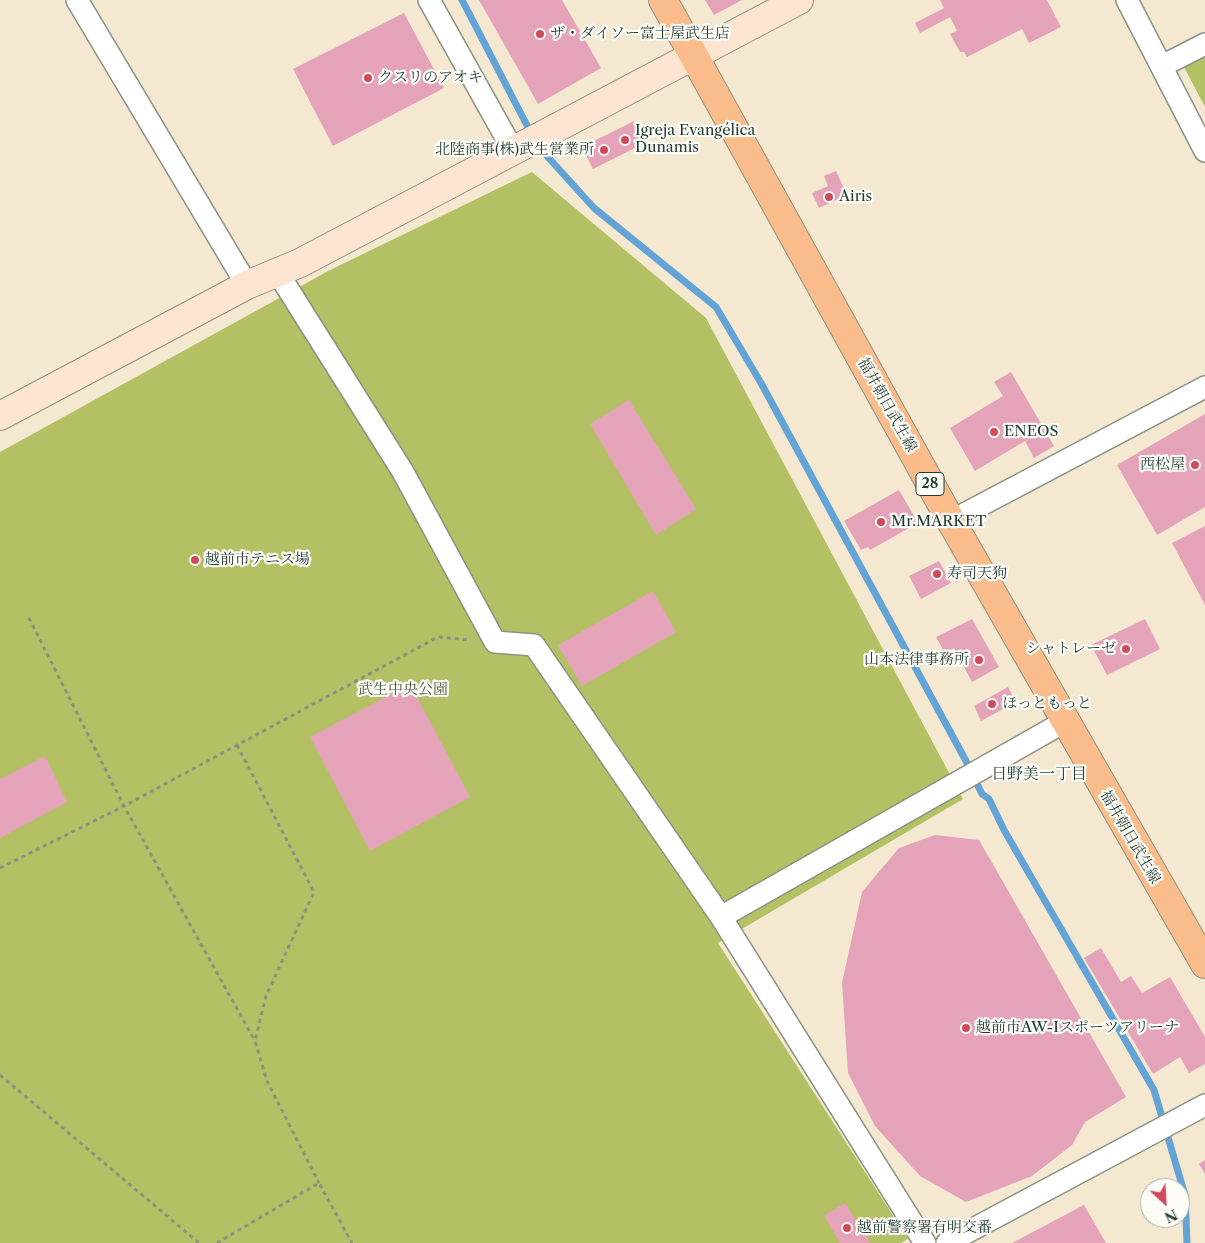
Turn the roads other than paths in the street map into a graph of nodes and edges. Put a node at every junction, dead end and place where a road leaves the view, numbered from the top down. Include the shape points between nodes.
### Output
1 (77, 0) edge
2 (429, 0) edge
3 (663, 0) edge
4 (800, 0) edge
5 (1127, 0) edge
6 (1205, 44) edge
7 (694, 55) junction
8 (1162, 66) junction
9 (1205, 151) edge
10 (514, 152) junction
11 (278, 273) junction
12 (247, 285) junction
13 (1205, 387) edge
14 (0, 416) edge
15 (951, 521) junction
16 (1064, 722) junction
17 (721, 917) junction
18 (1205, 964) edge
19 (1205, 1105) edge
20 (925, 1243) edge
21 (948, 1243) edge

1 - 12 street
2 - 10 street
3 - 7 main road, 福井朝日武生線 / 28
4 - 7 street
5 - 8 street
6 - 8 street
7 - 10 street
7 - 15 main road, 福井朝日武生線 / 28
8 - 9 street
10 - 11 street
11 - 12 street
11 - 17 street via 403,472 495,642 534,645
12 - 14 street
13 - 15 street
15 - 16 main road, 福井朝日武生線 / 28
16 - 17 street
16 - 18 main road, 福井朝日武生線 / 28
17 - 20 street
19 - 21 street

